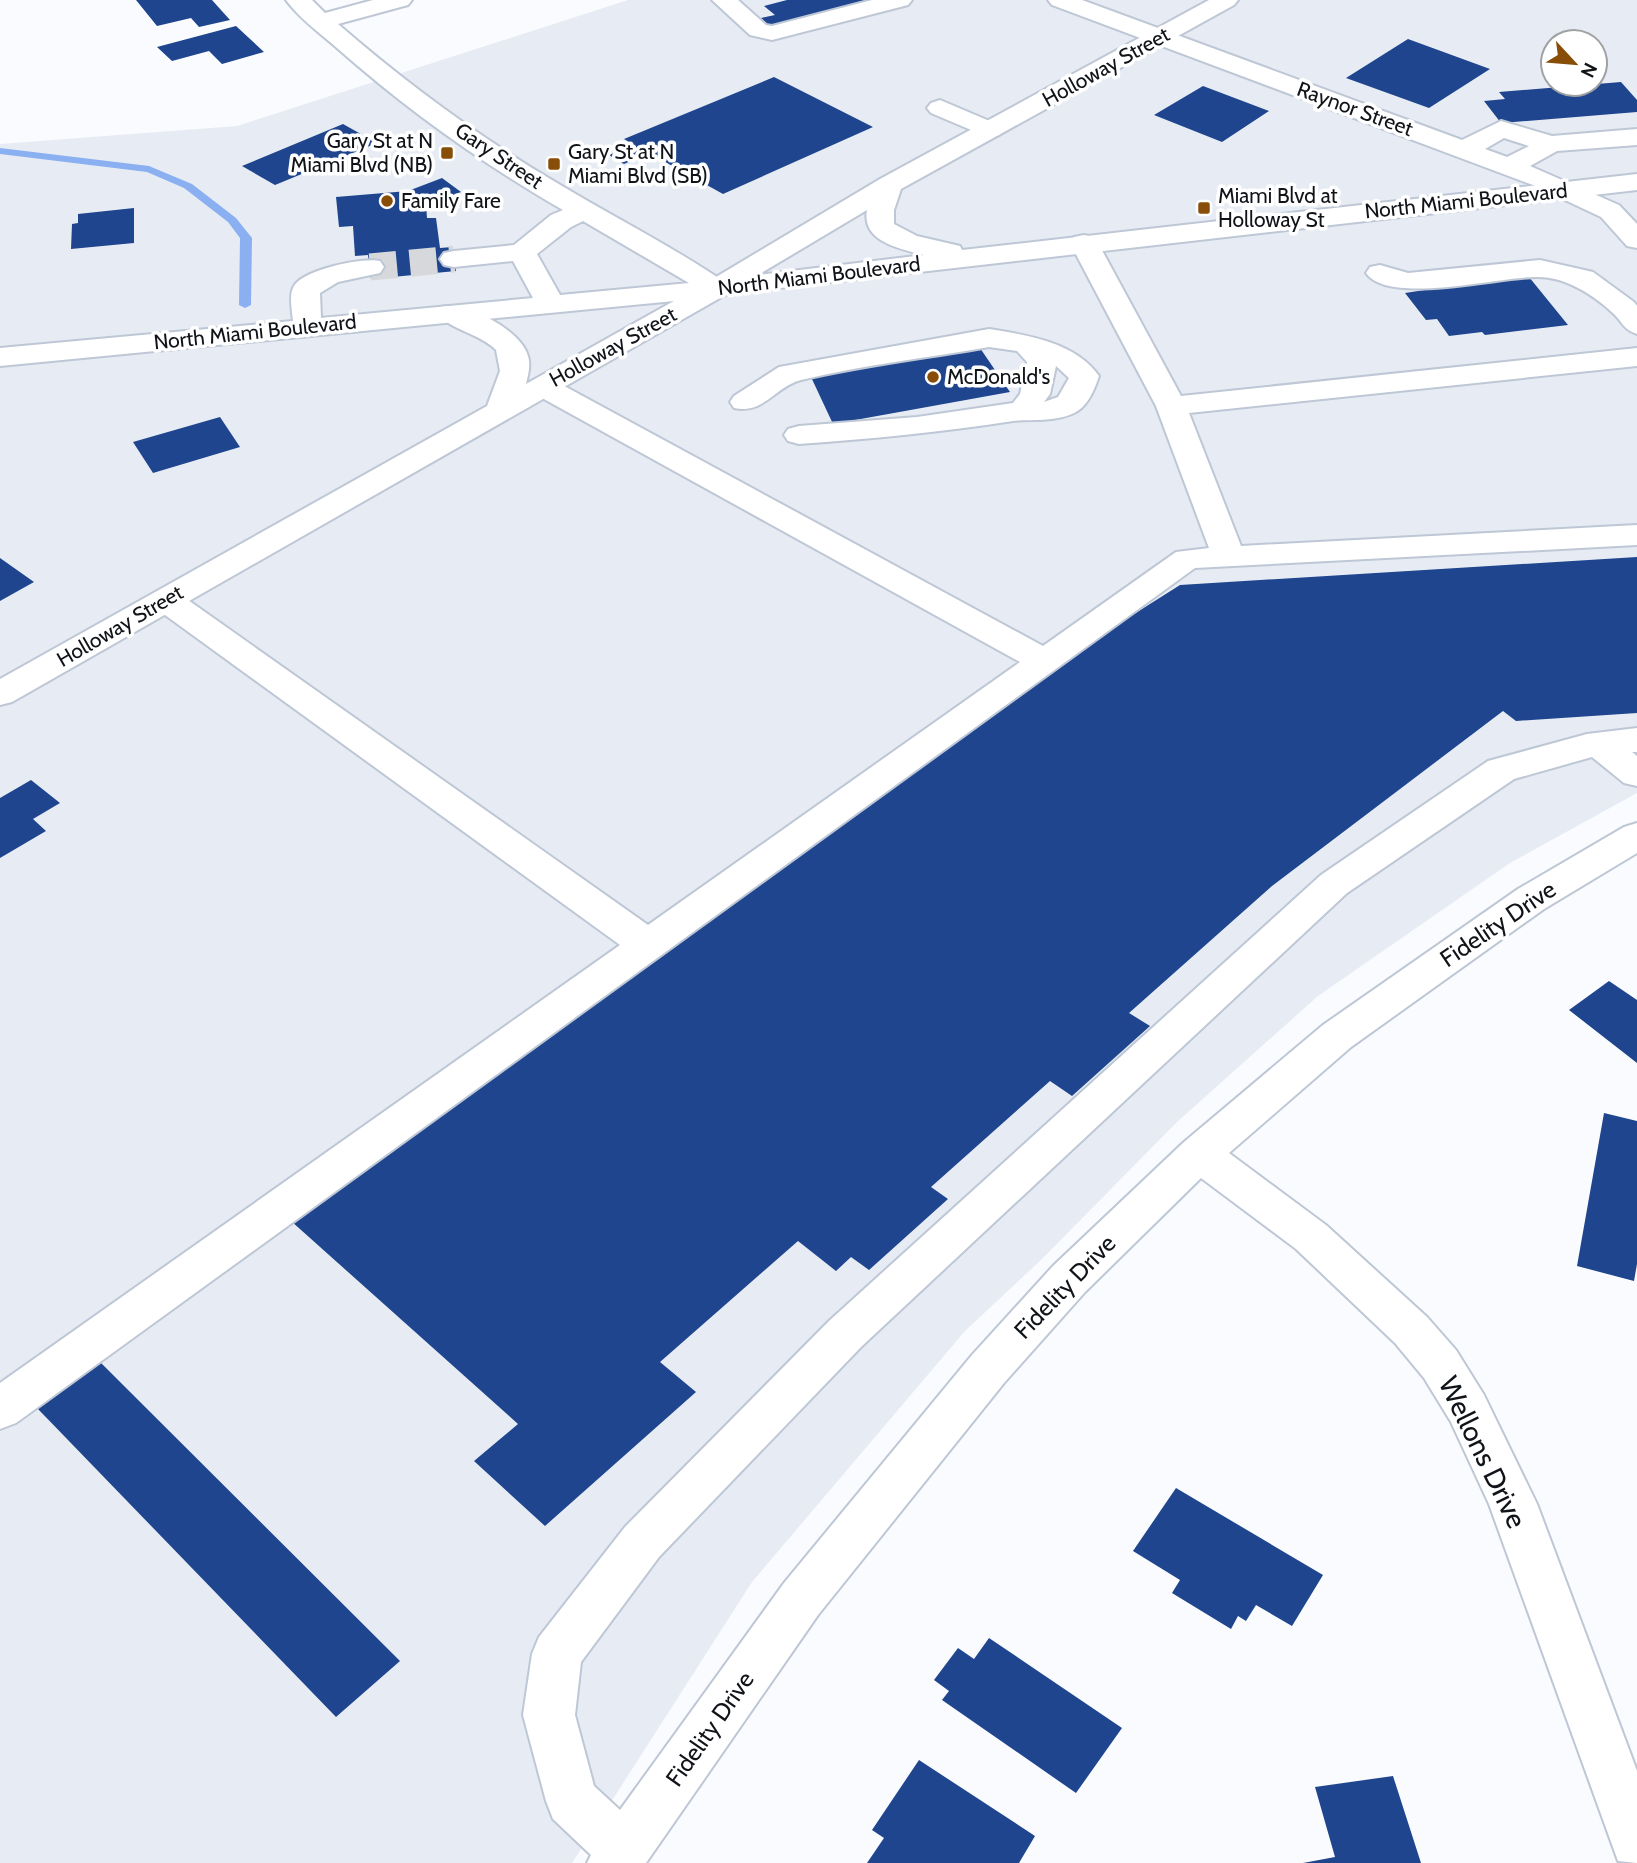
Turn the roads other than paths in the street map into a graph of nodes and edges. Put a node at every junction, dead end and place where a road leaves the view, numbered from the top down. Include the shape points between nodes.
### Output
1 (298, 0) edge
2 (400, 0) edge
3 (724, 0) edge
4 (900, 0) edge
5 (1060, 0) edge
6 (1227, 0) edge
7 (321, 21) junction
8 (1160, 37) junction
9 (940, 108) dead end
10 (990, 131) junction
11 (1637, 137) edge
12 (1551, 144) junction
13 (1466, 149) junction
14 (1510, 166) junction
15 (1637, 182) edge
16 (889, 186) junction
17 (1565, 189) junction
18 (584, 210) junction
19 (1637, 240) edge
20 (1084, 243) junction
21 (522, 253) junction
22 (970, 256) junction
23 (454, 259) tunnel mouth
24 (370, 267) tunnel mouth
25 (1380, 273) dead end
26 (716, 289) junction
27 (550, 303) junction
28 (451, 313) junction
29 (1637, 325) edge
30 (307, 326) junction
31 (1026, 344) junction
32 (0, 357) edge
33 (1637, 357) edge
34 (544, 387) junction
35 (745, 402) dead end
36 (1171, 406) junction
37 (500, 411) junction
38 (1023, 411) junction
39 (800, 435) dead end
40 (1637, 535) edge
41 (1229, 557) junction
42 (166, 600) junction
43 (1045, 661) junction
44 (0, 694) edge
45 (1618, 742) edge
46 (1637, 774) edge
47 (1637, 836) edge
48 (648, 945) junction
49 (1199, 1154) junction
50 (0, 1409) edge
51 (1637, 1842) edge
52 (619, 1856) edge

1 - 7 street, Gary Street
2 - 7 street
3 - 4 street via 758,30 772,33
5 - 8 street, Raynor Street
6 - 8 street, Holloway Street
7 - 18 street, Gary Street via 395,86
8 - 10 street, Holloway Street
8 - 13 street, Raynor Street
9 - 10 street
10 - 16 street, Holloway Street
11 - 12 street
12 - 13 street via 1501,129
12 - 14 street
13 - 14 street, Raynor Street
14 - 17 street, Raynor Street
15 - 17 street, North Miami Boulevard
16 - 22 street via 879,219 890,234
16 - 26 street, Holloway Street
17 - 19 street, Raynor Street via 1610,211
17 - 20 street, North Miami Boulevard
18 - 21 street via 561,221
18 - 26 street, Gary Street
20 - 22 street, North Miami Boulevard
20 - 36 street
21 - 23 street
21 - 27 street
22 - 26 street, North Miami Boulevard
24 - 30 street via 329,276 306,289
25 - 29 street via 1406,282 1540,268 1583,278 1624,308
26 - 27 street, North Miami Boulevard
26 - 34 street, Holloway Street
27 - 28 street, North Miami Boulevard
28 - 30 street, North Miami Boulevard
28 - 37 street via 496,333 515,356 513,385
30 - 32 street, North Miami Boulevard
31 - 35 street via 989,338 789,373
31 - 38 street via 1042,361 1035,394
31 - 38 street via 1066,360 1084,376 1078,396 1056,412
33 - 36 street
34 - 37 street, Holloway Street
34 - 43 street
36 - 41 street
37 - 42 street, Holloway Street
38 - 39 street via 918,426
40 - 41 street
41 - 43 street via 1187,559
42 - 44 street, Holloway Street
42 - 48 street
43 - 48 street
45 - 46 street
45 - 52 street via 1501,770 1334,884 845,1334 642,1542 557,1654 549,1715 572,1801
47 - 49 street, Fidelity Drive via 1531,899 1337,1036
48 - 50 street
49 - 51 street, Wellons Drive via 1311,1237 1411,1330 1440,1364 1468,1409 1513,1504
49 - 52 street, Fidelity Drive via 1069,1279 988,1369 801,1599

